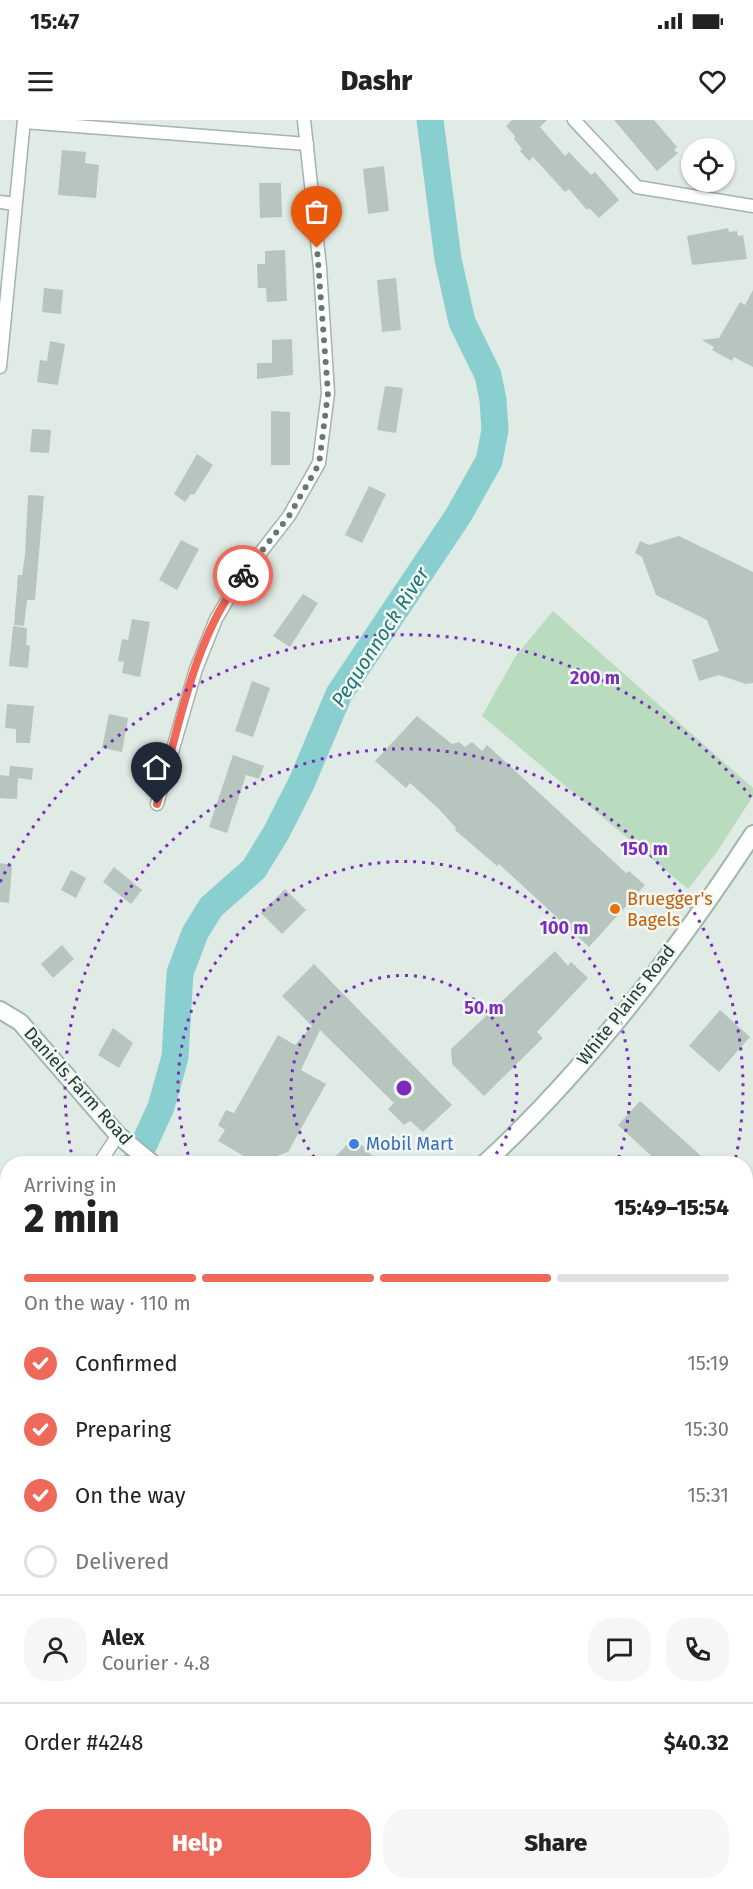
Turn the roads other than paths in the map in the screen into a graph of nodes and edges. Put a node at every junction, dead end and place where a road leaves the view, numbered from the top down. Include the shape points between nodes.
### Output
1 (304, 120) edge
2 (574, 120) edge
3 (24, 121) edge
4 (307, 144) junction
5 (0, 202) edge
6 (15, 204) junction
7 (753, 206) edge
8 (0, 367) edge
9 (157, 804) dead end
10 (753, 834) edge
11 (0, 1010) edge
12 (122, 1138) junction
13 (106, 1156) edge
14 (144, 1156) edge
15 (492, 1156) edge

1 - 4 street
2 - 7 street via 637,187
3 - 4 street
3 - 6 street
4 - 9 street via 328,393 319,464 289,516 240,579 216,619 196,669
5 - 6 street
6 - 8 street
10 - 15 main road, White Plains Road via 628,1008
11 - 12 main road, Daniels Farm Road via 20,1022
12 - 13 street
12 - 14 main road, Daniels Farm Road

